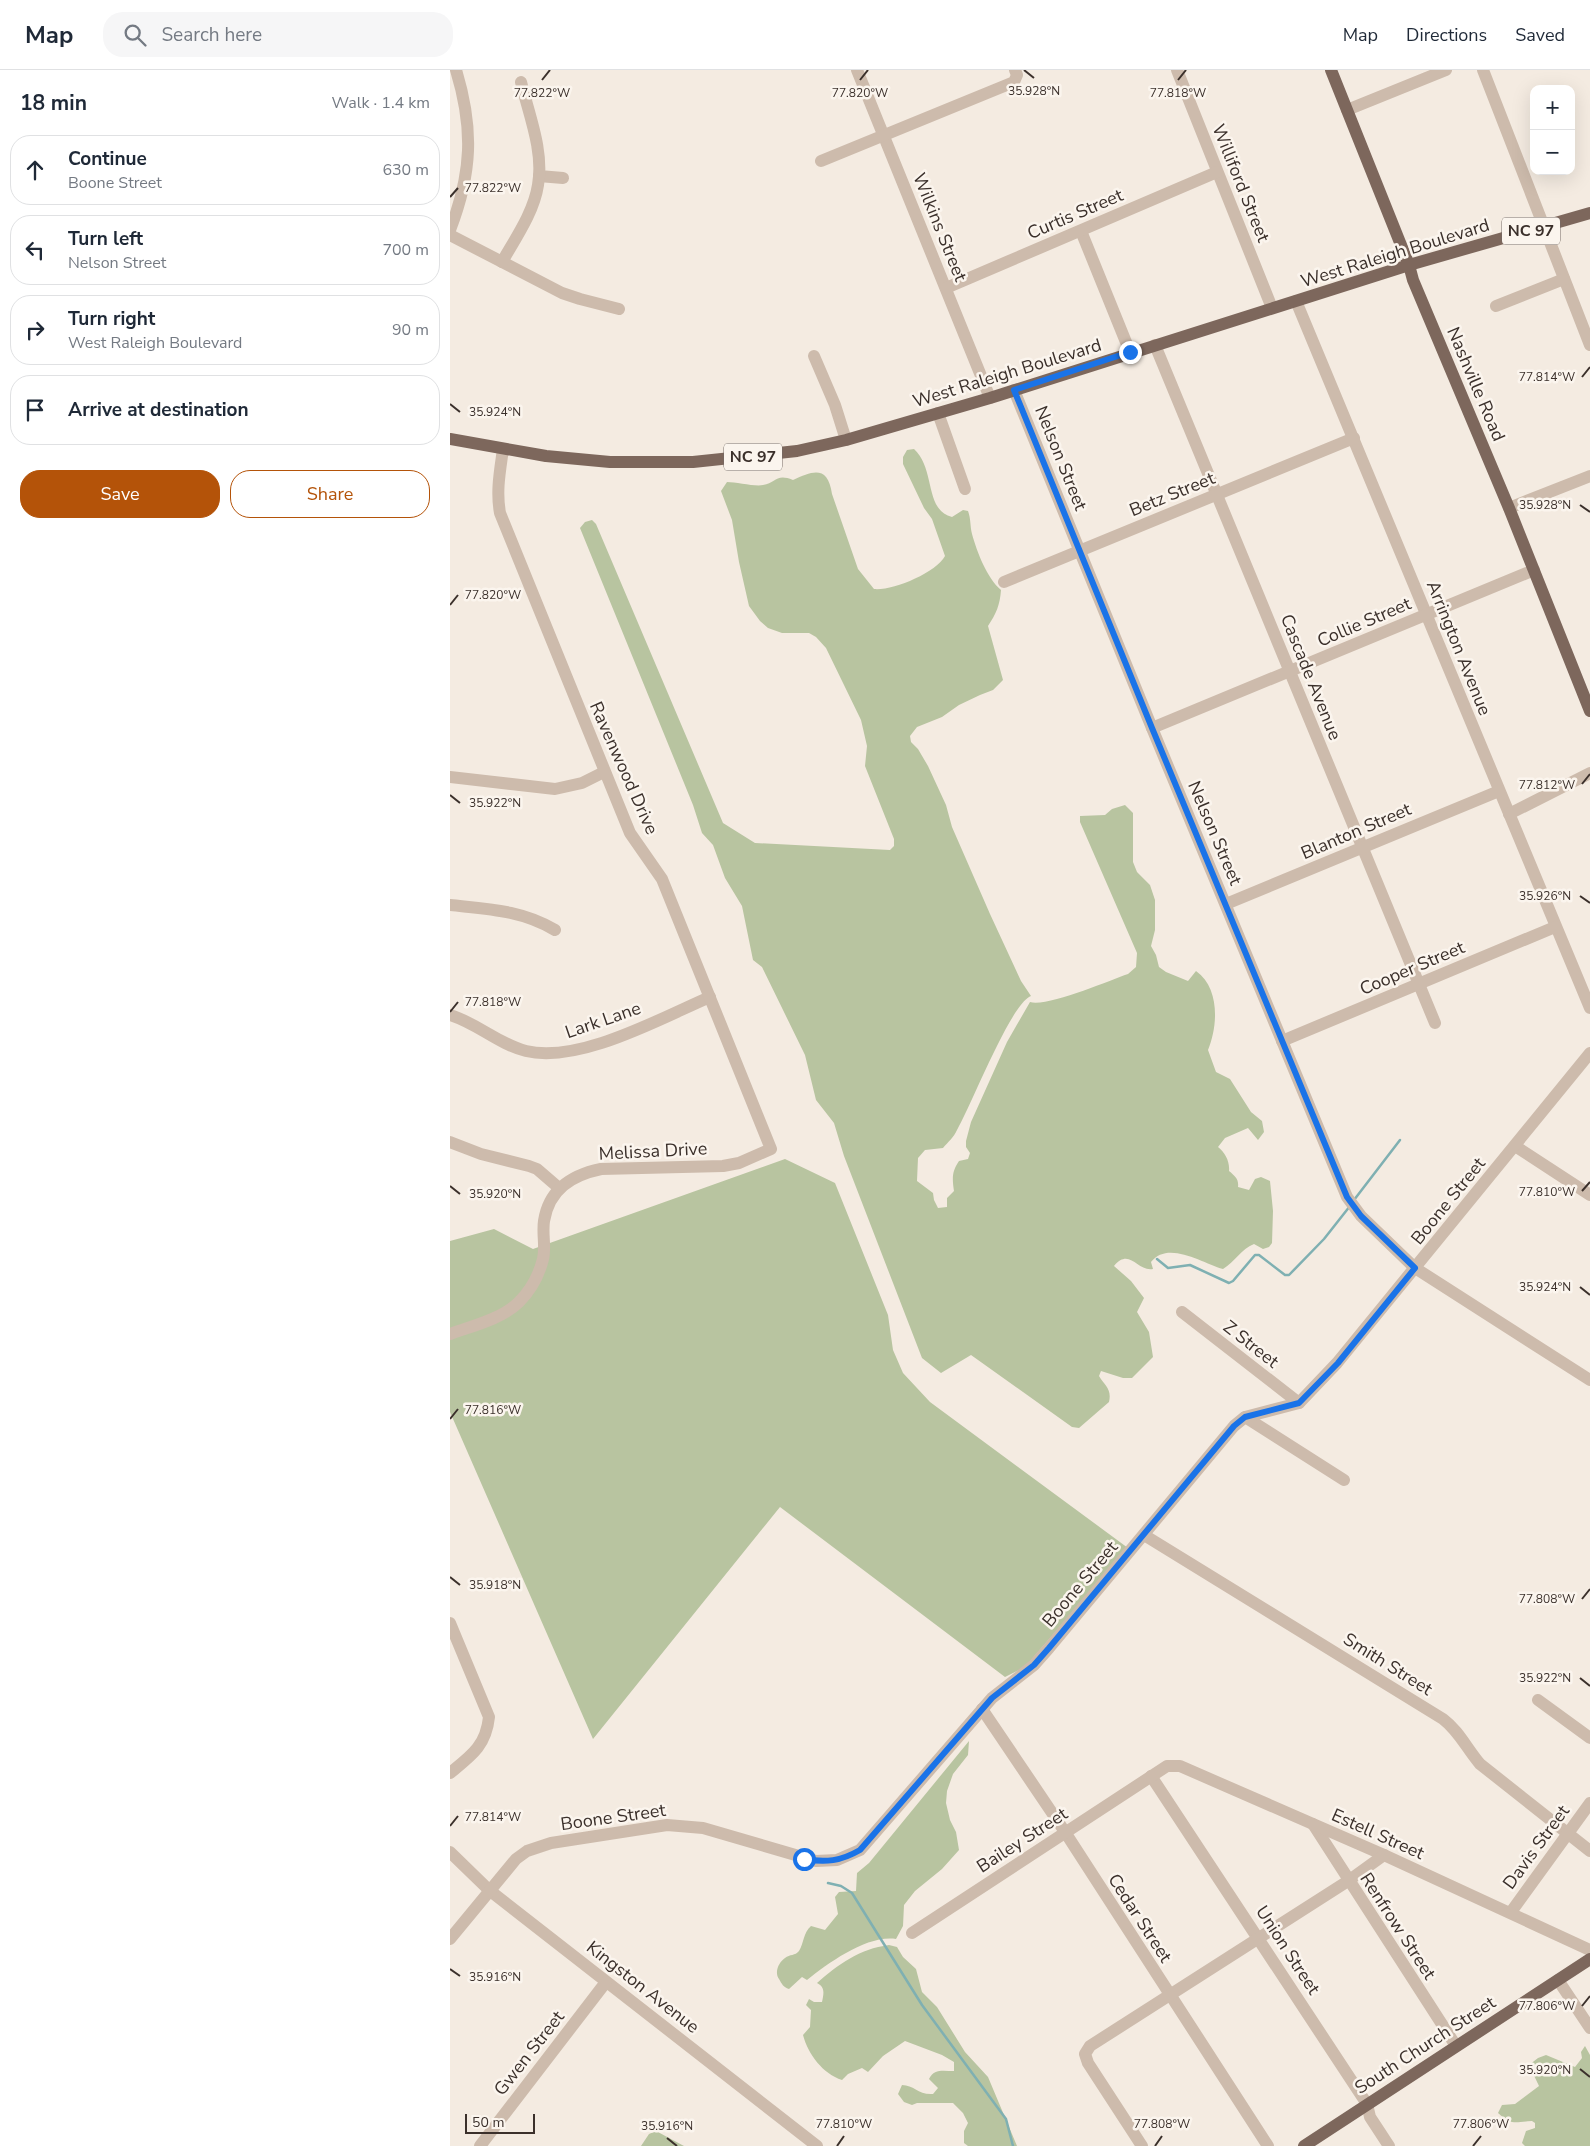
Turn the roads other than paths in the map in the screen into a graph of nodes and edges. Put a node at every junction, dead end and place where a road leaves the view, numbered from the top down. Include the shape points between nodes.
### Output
1 (456, 70) edge
2 (857, 70) edge
3 (1177, 70) edge
4 (1331, 70) edge
5 (1446, 70) edge
6 (1483, 70) edge
7 (1014, 76) edge
8 (521, 82) dead end
9 (1347, 110) junction
10 (884, 136) junction
11 (821, 161) dead end
12 (1217, 172) junction
13 (539, 176) junction
14 (563, 178) dead end
15 (1590, 213) edge
16 (1543, 227) junction
17 (450, 230) edge
18 (1081, 231) junction
19 (450, 235) edge
20 (502, 262) junction
21 (1410, 265) junction
22 (1564, 279) junction
23 (946, 288) junction
24 (1296, 301) junction
25 (1496, 306) dead end
26 (1272, 308) junction
27 (619, 309) dead end
28 (1154, 345) junction
29 (1590, 345) edge
30 (1130, 352) junction
31 (814, 356) dead end
32 (1014, 390) junction
33 (990, 398) junction
34 (938, 413) junction
35 (1354, 438) junction
36 (450, 439) edge
37 (846, 440) junction
38 (504, 449) junction
39 (1590, 476) edge
40 (965, 489) dead end
41 (1218, 494) junction
42 (1509, 508) junction
43 (1080, 551) junction
44 (1534, 570) junction
45 (1004, 582) dead end
46 (1426, 615) junction
47 (1289, 672) junction
48 (1590, 711) edge
49 (1152, 728) junction
50 (604, 772) junction
51 (1590, 773) edge
52 (450, 777) edge
53 (1499, 790) junction
54 (1509, 814) junction
55 (1363, 847) junction
56 (1226, 904) junction
57 (450, 905) edge
58 (1555, 927) junction
59 (555, 930) dead end
60 (1417, 984) junction
61 (710, 997) junction
62 (1590, 1008) edge
63 (450, 1016) edge
64 (1435, 1023) dead end
65 (1282, 1041) junction
66 (1590, 1053) edge
67 (450, 1143) edge
68 (1515, 1146) junction
69 (771, 1149) joint
70 (559, 1188) junction
71 (1590, 1195) edge
72 (1415, 1268) junction
73 (1182, 1312) dead end
74 (450, 1334) edge
75 (1590, 1380) edge
76 (1299, 1403) junction
77 (1245, 1417) junction
78 (1344, 1480) dead end
79 (1144, 1535) junction
80 (450, 1623) edge
81 (1538, 1700) dead end
82 (982, 1709) junction
83 (1590, 1738) edge
84 (450, 1773) edge
85 (1151, 1776) junction
86 (1590, 1803) edge
87 (1313, 1824) junction
88 (1065, 1832) junction
89 (1569, 1833) junction
90 (1590, 1851) edge
91 (450, 1852) edge
92 (1384, 1855) junction
93 (1348, 1881) junction
94 (490, 1890) junction
95 (1511, 1912) junction
96 (912, 1933) dead end
97 (1259, 1937) junction
98 (450, 1939) edge
99 (1590, 1950) edge
100 (1590, 1958) edge
101 (1558, 1980) junction
102 (606, 1982) junction
103 (1170, 1996) junction
104 (1590, 2028) edge
105 (1456, 2046) junction
106 (1367, 2104) junction
107 (480, 2146) edge
108 (817, 2146) edge
109 (1142, 2146) edge
110 (1268, 2146) edge
111 (1304, 2146) edge
112 (1389, 2146) edge

1 - 17 street via 465,105 468,156 464,190
2 - 10 street, Wilkins Street
3 - 12 street, Williford Street
4 - 9 main road, Nashville Road
5 - 9 street
6 - 16 street
7 - 10 street
8 - 13 street via 536,142
9 - 21 main road, Nashville Road
10 - 11 street
10 - 23 street, Wilkins Street
12 - 18 street, Curtis Street
12 - 26 street, Williford Street
13 - 14 street
13 - 20 street via 534,200
15 - 16 main road, West Raleigh Boulevard / NC 97
16 - 21 main road, West Raleigh Boulevard / NC 97
16 - 22 street
18 - 23 street, Curtis Street
18 - 30 street
19 - 20 street
20 - 27 street via 562,292
21 - 24 main road, West Raleigh Boulevard / NC 97
21 - 42 main road, Nashville Road via 1417,289
22 - 25 street
22 - 29 street
23 - 33 street, Wilkins Street
24 - 26 main road, West Raleigh Boulevard / NC 97
24 - 35 street, Arrington Avenue
26 - 28 main road, West Raleigh Boulevard / NC 97
28 - 30 main road, West Raleigh Boulevard / NC 97
28 - 41 street, Cascade Avenue
30 - 32 main road, West Raleigh Boulevard / NC 97
31 - 37 street
32 - 33 main road, West Raleigh Boulevard / NC 97
32 - 43 street, Nelson Street
33 - 34 main road, West Raleigh Boulevard / NC 97
34 - 37 main road, West Raleigh Boulevard / NC 97
34 - 40 street
35 - 41 street, Betz Street
35 - 46 street, Arrington Avenue
36 - 38 main road, West Raleigh Boulevard / NC 97
37 - 38 main road, West Raleigh Boulevard / NC 97 via 797,451 693,462 585,460
38 - 50 street, Ravenwood Drive via 498,480 500,513
39 - 42 street
41 - 43 street, Betz Street
41 - 47 street, Cascade Avenue
42 - 44 main road, Nashville Road
43 - 45 street, Betz Street
43 - 49 street, Nelson Street
44 - 46 street, Collie Street
44 - 48 main road, Nashville Road
46 - 47 street, Collie Street
46 - 53 street, Arrington Avenue
47 - 49 street, Collie Street
47 - 55 street, Cascade Avenue
49 - 56 street, Nelson Street
50 - 52 street via 582,783 556,788
50 - 61 street, Ravenwood Drive via 630,833 662,879
51 - 54 street
53 - 54 street, Arrington Avenue
53 - 55 street, Blanton Street
54 - 58 street, Arrington Avenue
55 - 56 street, Blanton Street
55 - 60 street, Cascade Avenue
56 - 65 street, Nelson Street
57 - 59 street via 513,912
58 - 60 street, Cooper Street
58 - 62 street, Arrington Avenue
60 - 64 street, Cascade Avenue
60 - 65 street, Cooper Street
61 - 63 street, Lark Lane via 601,1043 561,1053 509,1046
61 - 69 street, Ravenwood Drive
65 - 72 street, Nelson Street via 1347,1197 1361,1216
66 - 68 street, Boone Street
67 - 70 street via 529,1166
68 - 71 street
68 - 72 street, Boone Street
69 - 70 street, Melissa Drive via 756,1157 723,1166 601,1169 570,1179
70 - 74 street, Melissa Drive via 548,1206 544,1221 544,1258 530,1288 518,1303 506,1311
72 - 75 street, Nelson Street
72 - 76 street, Boone Street via 1338,1363
73 - 76 street, Z Street
76 - 77 street, Boone Street
77 - 78 street
77 - 79 street, Boone Street via 1234,1426
79 - 82 street, Boone Street via 1034,1665
79 - 89 street, Smith Street via 1443,1719 1455,1728 1480,1764
80 - 84 street via 489,1717 488,1731 482,1743
81 - 83 street
82 - 88 street, Cedar Street
82 - 94 street, Boone Street via 871,1839 845,1858 827,1862 804,1859 703,1828 667,1825 538,1846 516,1859
85 - 87 street, Estell Street via 1168,1766 1180,1766
85 - 88 street, Bailey Street
85 - 97 street, Union Street
86 - 89 street, Davis Street
87 - 92 street, Estell Street
87 - 93 street, Renfrow Street
88 - 96 street, Bailey Street
88 - 103 street, Cedar Street
89 - 90 street, Smith Street
89 - 95 street, Davis Street
91 - 94 street, Kingston Avenue
92 - 93 street
92 - 95 street, Estell Street
93 - 97 street
93 - 105 street, Renfrow Street
94 - 98 street, Boone Street
94 - 102 street, Kingston Avenue
95 - 99 street, Estell Street
97 - 103 street
97 - 106 street, Union Street
100 - 101 main road, South Church Street
101 - 104 street
101 - 105 main road, South Church Street
102 - 107 street, Gwen Street
102 - 108 street, Kingston Avenue
103 - 109 street via 1090,2046 1085,2054
103 - 110 street, Cedar Street
105 - 106 main road, South Church Street
106 - 111 main road, South Church Street
106 - 112 street, Union Street via 1370,2117

